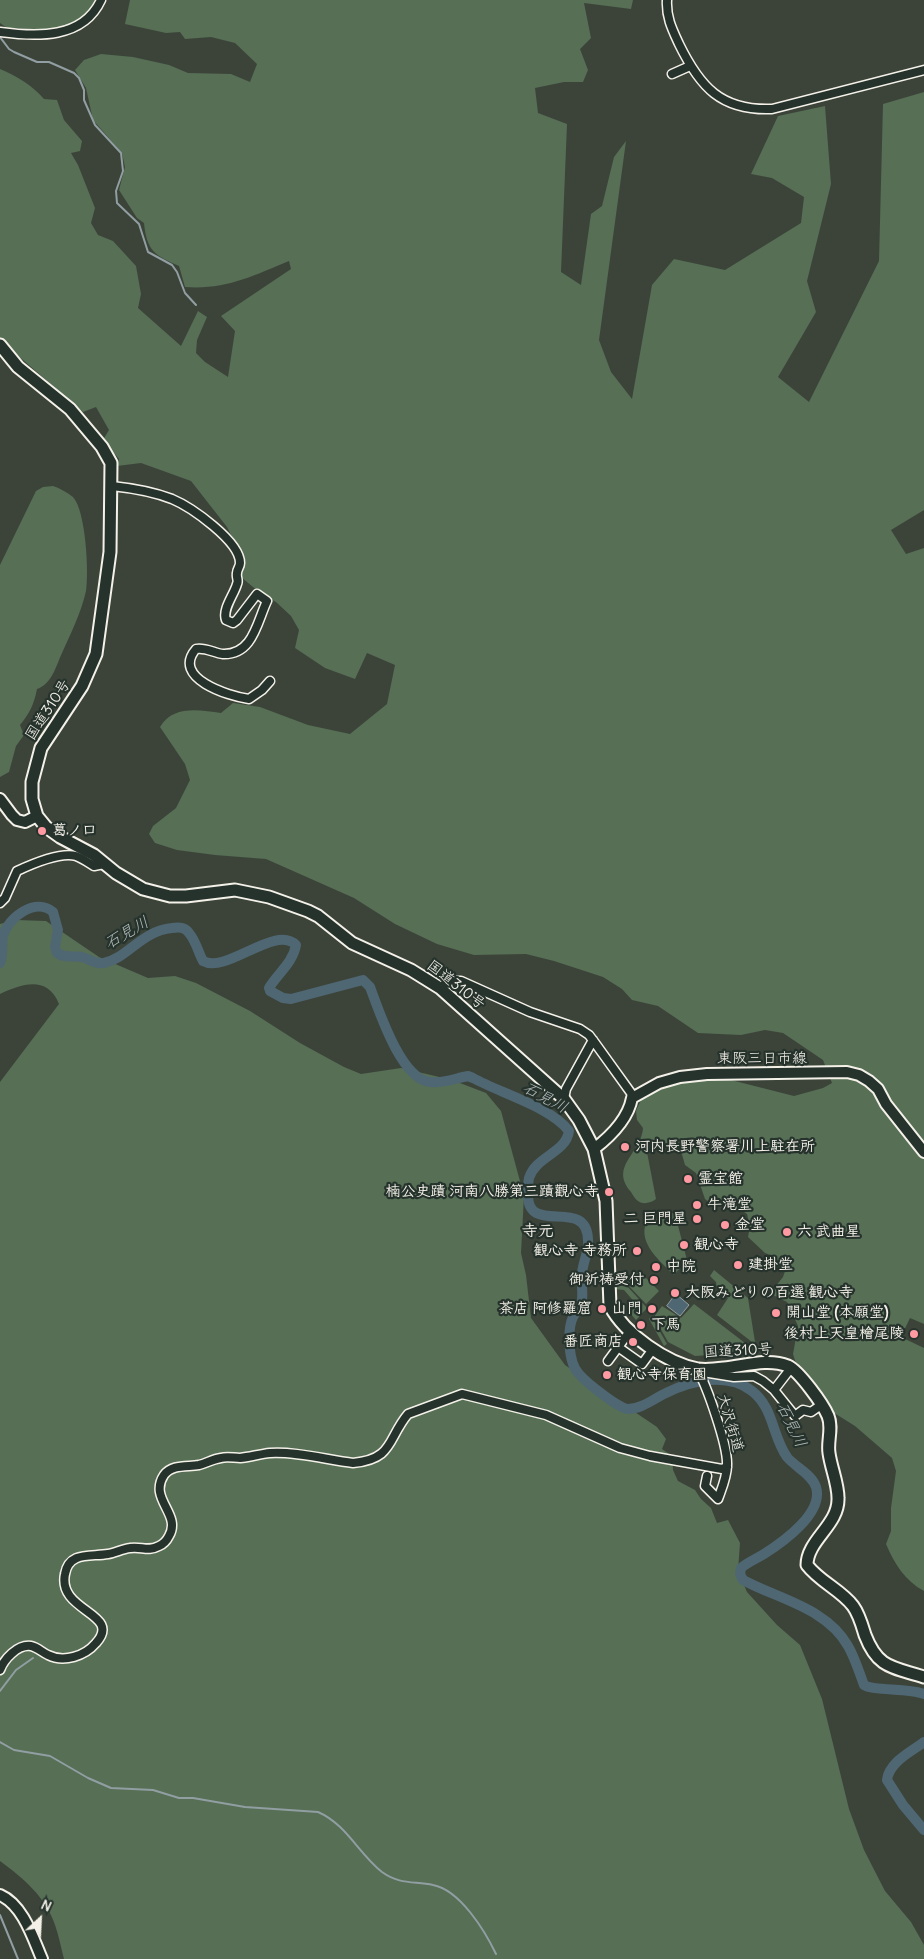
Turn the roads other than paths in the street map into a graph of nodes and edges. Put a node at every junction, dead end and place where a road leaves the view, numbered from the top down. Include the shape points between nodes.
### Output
1 (101, 0) edge
2 (667, 0) edge
3 (3, 32) edge
4 (690, 66) junction
5 (924, 70) edge
6 (672, 74) dead end
7 (0, 345) edge
8 (112, 486) junction
9 (270, 681) dead end
10 (0, 799) edge
11 (38, 816) junction
12 (104, 864) junction
13 (0, 903) edge
14 (440, 988) junction
15 (593, 1040) junction
16 (632, 1098) junction
17 (564, 1099) junction
18 (594, 1148) junction
19 (924, 1152) edge
20 (630, 1331) junction
21 (618, 1347) junction
22 (653, 1349) junction
23 (608, 1362) dead end
24 (791, 1368) junction
25 (701, 1377) junction
26 (774, 1390) junction
27 (821, 1405) junction
28 (727, 1467) junction
29 (706, 1476) dead end
30 (0, 1670) edge
31 (924, 1677) edge
32 (0, 1896) edge
33 (42, 1959) edge

1 - 3 street via 88,18 70,29 45,35
2 - 4 street via 670,24
4 - 5 street via 717,96 736,105 762,110
4 - 6 street
7 - 8 highway, 国道310号 via 18,367 70,409 102,447 111,463
8 - 9 street via 172,499 231,542 240,565 226,620 233,623 237,620 257,594 267,601 251,641 244,647 228,654 196,649 189,662 190,667 208,686 236,698 249,699
8 - 11 highway, 国道310号 via 110,552 96,654 82,686 40,748 32,782 32,799
10 - 11 main road via 17,820 25,822
11 - 12 highway, 国道310号 via 46,827
12 - 13 street via 94,866 77,856 63,856 26,867 17,871
12 - 14 highway, 国道310号 via 128,882 170,896 235,890 269,897 308,911 352,943 411,970
14 - 15 street via 450,981 461,980 530,1012 580,1029
14 - 17 highway, 国道310号
15 - 16 street
15 - 17 street via 566,1088
16 - 18 main road via 624,1118 606,1140
16 - 19 main road, 東阪三日市線 via 659,1083 707,1074 859,1074 878,1089
17 - 18 highway, 国道310号
18 - 20 highway, 国道310号 via 608,1209 610,1306 617,1319
20 - 21 street
20 - 22 highway, 国道310号
21 - 22 street via 642,1364
21 - 23 street
22 - 25 highway, 国道310号
24 - 25 highway, 国道310号 via 778,1363 760,1363 724,1368
24 - 26 street
24 - 27 highway, 国道310号
25 - 26 street via 704,1373 754,1376
25 - 28 street, 大沢街道
26 - 27 street via 795,1416 803,1410 811,1412
27 - 31 highway, 国道310号 via 830,1422 828,1450 838,1502 826,1531 809,1552 807,1565 854,1607 877,1658 884,1664
28 - 29 street, 大沢街道 via 718,1499 705,1486
28 - 30 street via 722,1469 620,1448 546,1415 462,1394 408,1414 390,1446 375,1458 362,1462 270,1453 222,1457 172,1469 165,1474 160,1489 172,1524 172,1531 162,1545 147,1550 129,1548 109,1554 79,1556 68,1565 64,1574 70,1598 100,1622 101,1636 96,1643 78,1656 66,1659 48,1656 32,1646 25,1647 7,1658
32 - 33 main road via 17,1908

